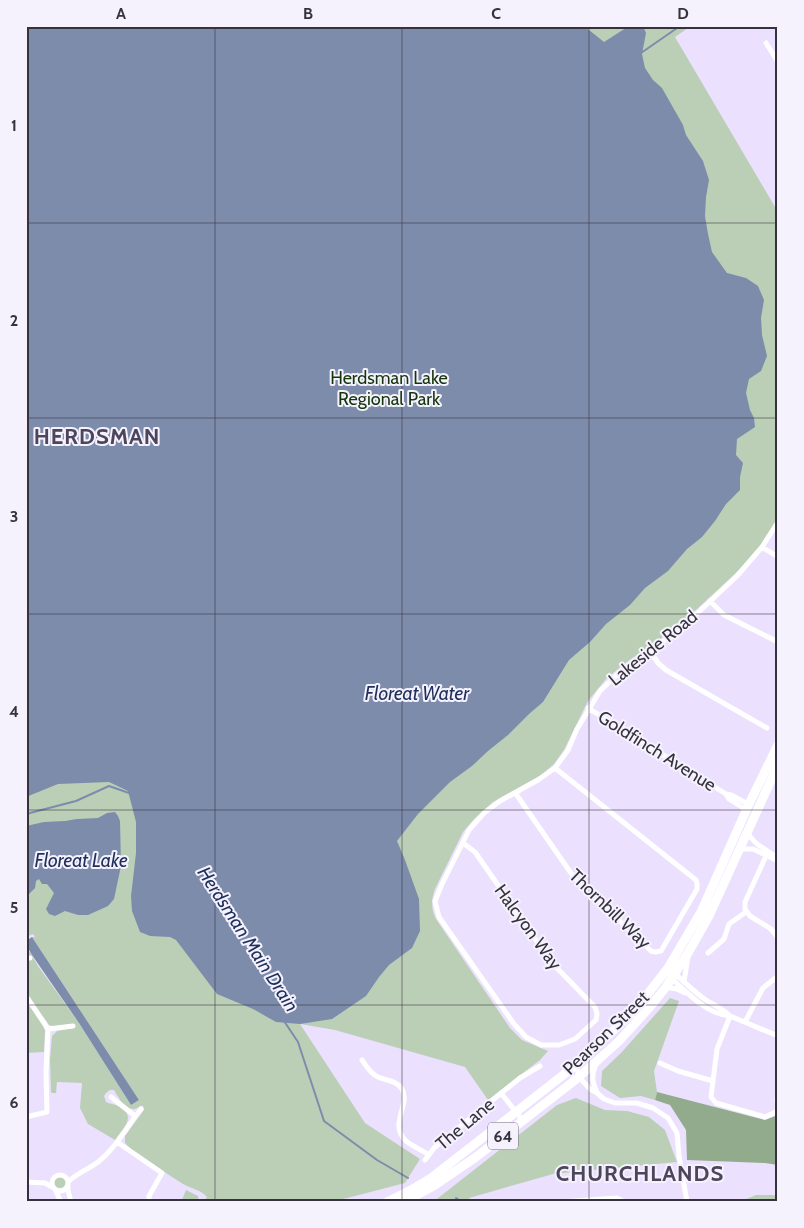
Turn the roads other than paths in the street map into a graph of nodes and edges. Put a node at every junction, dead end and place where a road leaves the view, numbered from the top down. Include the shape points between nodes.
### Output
1 (766, 43) dead end
2 (778, 62) edge
3 (778, 522) edge
4 (762, 547) junction
5 (778, 558) edge
6 (710, 602) junction
7 (778, 642) edge
8 (650, 651) junction
9 (588, 708) junction
10 (767, 728) dead end
11 (778, 745) edge
12 (778, 764) edge
13 (555, 768) junction
14 (516, 794) junction
15 (752, 809) junction
16 (747, 832) junction
17 (463, 843) junction
18 (739, 849) junction
19 (766, 856) junction
20 (778, 859) edge
21 (746, 912) junction
22 (439, 917) joint
23 (778, 938) edge
24 (688, 953) junction
25 (708, 953) dead end
26 (670, 973) junction
27 (778, 976) edge
28 (684, 982) junction
29 (666, 988) junction
30 (690, 995) junction
31 (26, 996) edge
32 (730, 1016) junction
33 (745, 1022) junction
34 (74, 1026) dead end
35 (48, 1029) junction
36 (778, 1036) edge
37 (362, 1060) dead end
38 (597, 1062) junction
39 (660, 1063) dead end
40 (576, 1065) junction
41 (540, 1066) dead end
42 (579, 1077) junction
43 (713, 1081) junction
44 (778, 1092) edge
45 (501, 1093) junction
46 (597, 1093) junction
47 (111, 1097) dead end
48 (778, 1106) edge
49 (141, 1109) dead end
50 (778, 1111) edge
51 (516, 1112) junction
52 (135, 1116) junction
53 (29, 1117) edge
54 (522, 1121) junction
55 (117, 1142) junction
56 (429, 1155) junction
57 (425, 1160) dead end
58 (63, 1175) junction
59 (76, 1175) junction
60 (55, 1176) junction
61 (26, 1182) edge
62 (35, 1182) junction
63 (68, 1185) junction
64 (54, 1188) junction
65 (568, 1201) edge
66 (62, 1202) edge
67 (71, 1202) edge
68 (148, 1202) edge
69 (387, 1202) edge
70 (404, 1202) edge
71 (560, 1202) edge
72 (624, 1202) edge
73 (687, 1202) edge

1 - 2 street
3 - 4 street, Lakeside Road
4 - 5 street
4 - 6 street, Lakeside Road
6 - 7 street via 724,615
6 - 8 street, Lakeside Road
8 - 9 street, Lakeside Road via 624,668
8 - 10 street via 666,670
9 - 13 street, Lakeside Road via 568,750
9 - 15 street, Goldfinch Avenue via 730,799
11 - 15 main road, Pearson Street / 64
12 - 15 main road, Pearson Street / 64
13 - 14 street, Lakeside Road
13 - 14 street, Thornbill Way via 696,880 697,889 661,950 651,951 580,884
14 - 17 street, Lakeside Road via 484,813 469,830
15 - 16 main road, Pearson Street / 64
15 - 26 main road, Pearson Street / 64
16 - 18 main road, Pearson Street / 64
16 - 20 street via 756,844
17 - 22 street, Lakeside Road via 436,901
17 - 22 street, Halcyon Way via 475,852 552,963 595,1007 596,1020 575,1039 559,1045 541,1045 526,1037
18 - 19 street via 753,849
18 - 24 main road, Pearson Street / 64
19 - 20 street
19 - 21 street via 745,902
21 - 23 street via 771,929
21 - 25 street via 729,924 724,940
24 - 26 main road, Pearson Street / 64
24 - 28 street
26 - 28 street
26 - 29 main road, Pearson Street / 64
26 - 30 street
26 - 40 main road, Pearson Street / 64
27 - 33 street via 763,988
28 - 32 street
29 - 30 street
29 - 38 main road, Pearson Street / 64
30 - 32 street via 703,1006
31 - 35 street
32 - 33 street
32 - 43 street via 717,1048
33 - 36 street
34 - 35 street
35 - 53 street via 47,1112
37 - 56 street, The Lane via 378,1077 392,1080 401,1087 404,1096 399,1132 406,1141
38 - 42 main road, Pearson Street / 64
38 - 46 street via 592,1073
39 - 43 street
40 - 42 street
40 - 51 main road, Pearson Street / 64
41 - 45 street, The Lane
42 - 46 street
42 - 54 main road, Pearson Street / 64
43 - 50 street via 712,1097 716,1103 765,1117
44 - 48 street
45 - 51 street, The Lane
45 - 56 street, The Lane
46 - 73 street via 615,1103 637,1103 654,1108 668,1118 677,1133
47 - 52 street
49 - 52 street
51 - 54 street, The Lane
51 - 69 main road, Pearson Street / 64 via 431,1178
52 - 55 street
54 - 70 main road, Pearson Street / 64 via 476,1157
55 - 59 street via 98,1162
55 - 68 street via 162,1173
56 - 57 street, The Lane
58 - 59 street
58 - 60 street
58 - 63 street
59 - 63 street
60 - 62 street
60 - 64 street
61 - 62 street
62 - 64 street
63 - 64 street via 61,1191
63 - 67 street
64 - 66 street
65 - 71 street
65 - 72 street via 617,1198

